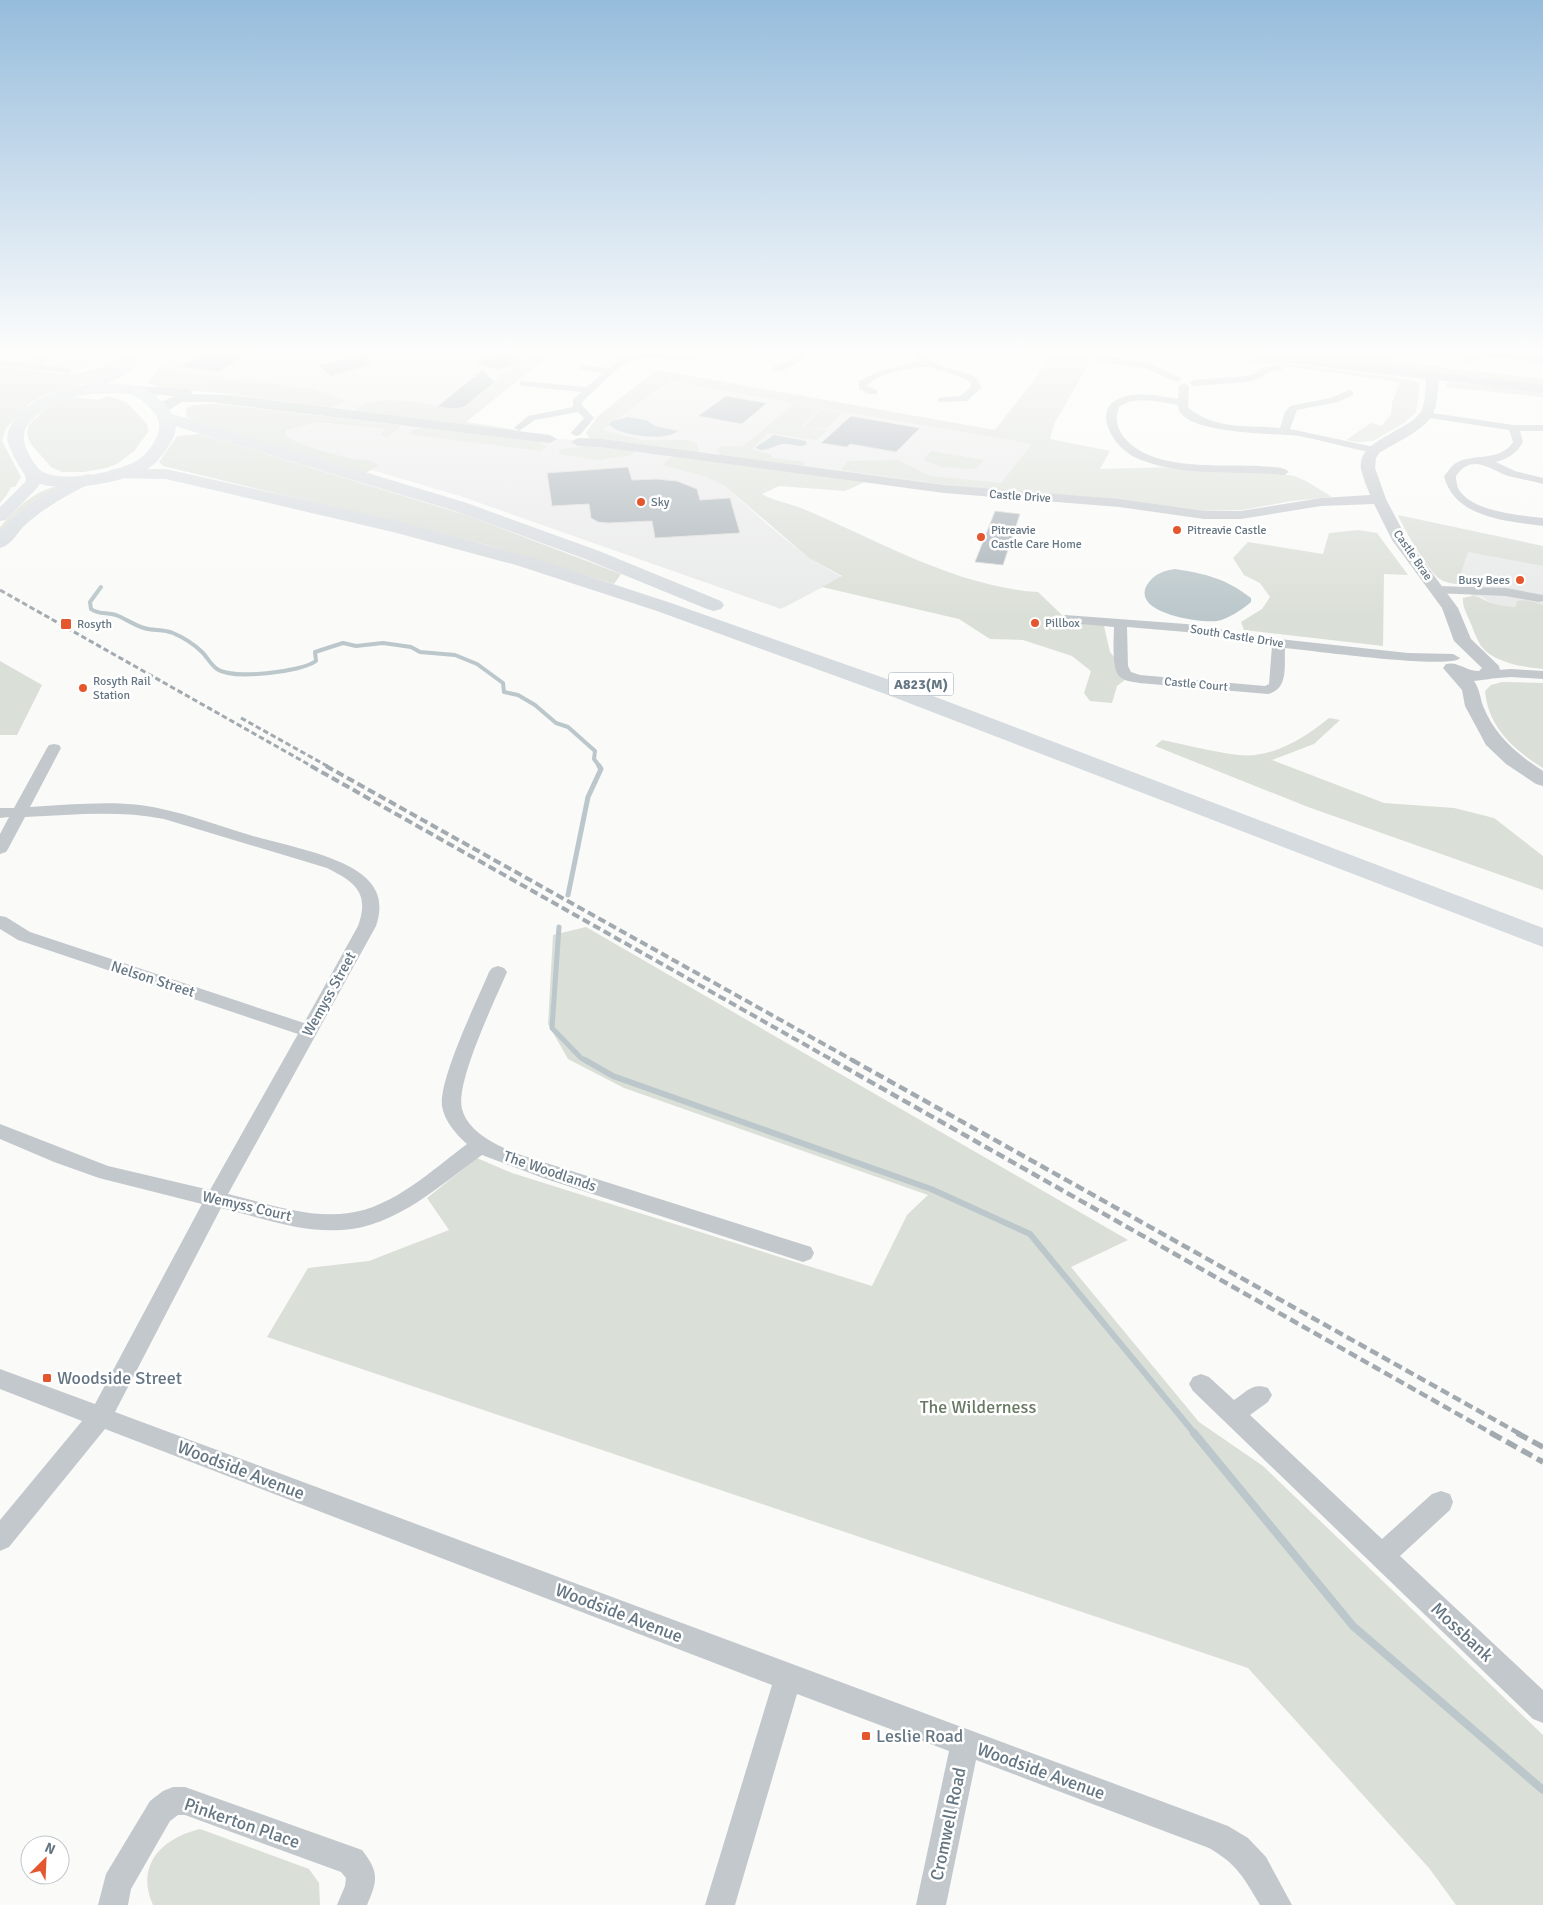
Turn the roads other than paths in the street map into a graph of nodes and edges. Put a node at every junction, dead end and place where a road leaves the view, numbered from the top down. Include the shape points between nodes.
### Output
1 (15, 440) edge
2 (162, 440) edge
3 (237, 440) edge
4 (553, 440) edge
5 (568, 440) edge
6 (592, 440) edge
7 (1122, 440) edge
8 (1326, 440) edge
9 (1391, 440) edge
10 (1518, 440) edge
11 (1374, 450) junction
12 (1484, 460) junction
13 (32, 471) junction
14 (1284, 472) dead end
15 (116, 474) junction
16 (88, 479) junction
17 (1543, 481) edge
18 (1379, 499) junction
19 (0, 516) edge
20 (1543, 522) edge
21 (0, 543) edge
22 (1438, 590) junction
23 (1539, 598) dead end
24 (1065, 619) dead end
25 (1120, 624) junction
26 (1279, 643) junction
27 (1456, 659) junction
28 (1481, 673) junction
29 (1543, 675) edge
30 (54, 748) dead end
31 (1543, 780) edge
32 (19, 812) junction
33 (0, 813) edge
34 (0, 849) edge
35 (1543, 919) edge
36 (0, 921) edge
37 (1543, 940) edge
38 (498, 972) dead end
39 (308, 1031) junction
40 (0, 1131) edge
41 (481, 1145) junction
42 (215, 1200) junction
43 (803, 1253) dead end
44 (0, 1379) edge
45 (1201, 1384) dead end
46 (1260, 1395) dead end
47 (1232, 1414) junction
48 (100, 1417) junction
49 (1441, 1502) dead end
50 (0, 1539) edge
51 (1381, 1556) junction
52 (788, 1677) junction
53 (1543, 1709) edge
54 (965, 1743) junction
55 (113, 1905) edge
56 (352, 1905) edge
57 (720, 1905) edge
58 (932, 1905) edge
59 (1277, 1905) edge

1 - 13 main road
2 - 15 main road via 138,467
3 - 35 main road, A823(M) via 461,507 592,555 835,652
4 - 5 street, Castle Drive via 560,444
6 - 18 street, Castle Drive via 944,489 1120,503 1181,513 1241,515 1321,502
7 - 14 street via 1138,455 1155,460 1196,466 1266,465
8 - 11 street
9 - 11 street
10 - 12 street via 1514,450
11 - 18 street, Castle Brae via 1368,458 1368,468
12 - 17 street via 1511,473
12 - 20 street via 1463,464 1452,472 1450,483 1454,494 1484,510
13 - 16 main road via 51,480
13 - 19 main road via 34,480
15 - 16 main road
15 - 37 main road, A823(M) via 166,474 397,527 523,561 664,607 1177,796
16 - 21 main road via 36,507 19,520
18 - 22 street, Castle Brae via 1400,540
22 - 23 street via 1506,592
22 - 27 street, Castle Brae via 1458,625
24 - 25 street, South Castle Drive
25 - 26 street, South Castle Drive via 1186,628
25 - 26 street, Castle Court via 1122,671 1139,679 1268,690 1278,681
26 - 27 street, South Castle Drive via 1408,658
27 - 28 street, Castle Brae
27 - 28 street via 1470,657
28 - 29 street
28 - 31 street, Castle Brae via 1474,706 1493,741 1513,760
30 - 32 street
32 - 33 street, Wemyss Street
32 - 34 street
32 - 39 street, Wemyss Street via 141,810 333,865 354,874 367,888 373,907 367,926
36 - 39 street, Nelson Street via 24,936
38 - 41 street, The Woodlands via 454,1084 451,1107 463,1127
39 - 42 street, Wemyss Street
40 - 42 street, Wemyss Court via 106,1173
41 - 42 street, Wemyss Court via 404,1200 381,1213 356,1221 296,1218
41 - 43 street, The Woodlands via 550,1173
42 - 48 street, Wemyss Street
44 - 48 street, Woodside Avenue
45 - 47 street, Mossbank
46 - 47 street
47 - 51 street, Mossbank
48 - 50 street
48 - 52 street, Woodside Avenue
49 - 51 street
51 - 53 street, Mossbank
52 - 54 street, Woodside Avenue
52 - 57 street
54 - 58 street, Cromwell Road
54 - 59 street, Woodside Avenue via 1218,1836 1238,1848 1255,1868
55 - 56 street, Pinkerton Place via 117,1885 160,1811 173,1801 185,1801 351,1861 361,1872 360,1887

